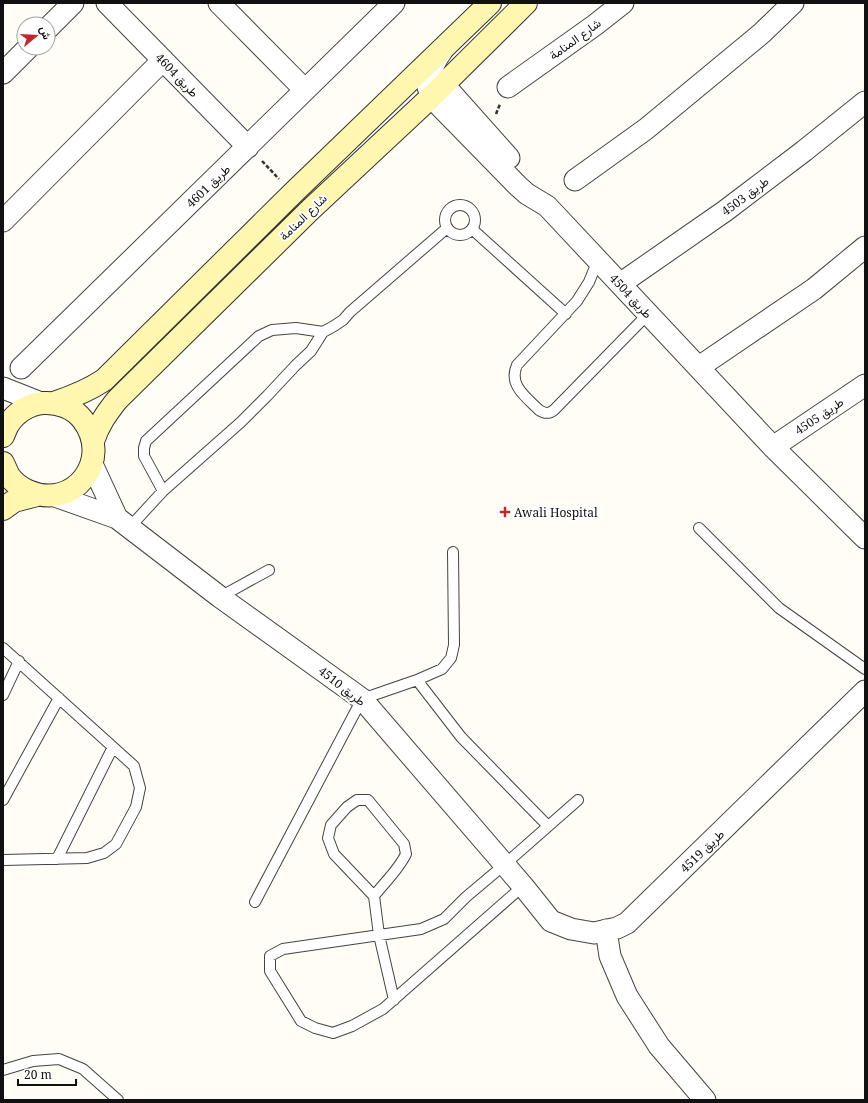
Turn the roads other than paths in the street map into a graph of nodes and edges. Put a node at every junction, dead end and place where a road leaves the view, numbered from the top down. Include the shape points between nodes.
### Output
1 (73, 3) edge
2 (107, 3) edge
3 (394, 3) edge
4 (490, 3) edge
5 (526, 3) edge
6 (623, 3) edge
7 (793, 3) edge
8 (226, 6) edge
9 (56, 20) edge
10 (20, 56) edge
11 (163, 60) junction
12 (3, 73) edge
13 (430, 84) junction
14 (508, 87) dead end
15 (304, 90) junction
16 (865, 102) edge
17 (248, 147) junction
18 (575, 180) dead end
19 (3, 221) edge
20 (447, 228) junction
21 (472, 229) junction
22 (865, 247) edge
23 (598, 260) junction
24 (620, 284) junction
25 (566, 314) junction
26 (648, 314) junction
27 (324, 332) junction
28 (699, 367) junction
29 (21, 368) dead end
30 (865, 385) edge
31 (3, 388) edge
32 (48, 403) junction
33 (3, 436) edge
34 (93, 441) junction
35 (773, 447) junction
36 (3, 462) edge
37 (92, 464) junction
38 (164, 491) junction
39 (46, 496) junction
40 (3, 509) edge
41 (123, 523) junction
42 (700, 528) dead end
43 (865, 537) edge
44 (453, 552) dead end
45 (269, 570) dead end
46 (220, 597) junction
47 (3, 648) edge
48 (19, 661) junction
49 (865, 669) edge
50 (417, 680) junction
51 (865, 691) edge
52 (3, 695) edge
53 (59, 698) junction
54 (362, 699) junction
55 (113, 747) junction
56 (3, 800) edge
57 (578, 800) dead end
58 (548, 826) junction
59 (57, 859) junction
60 (3, 860) edge
61 (504, 865) junction
62 (523, 886) junction
63 (374, 896) junction
64 (255, 902) dead end
65 (606, 930) junction
66 (379, 935) junction
67 (394, 1000) junction
68 (3, 1070) edge
69 (118, 1100) edge
70 (705, 1100) edge

1 - 9 street
2 - 11 street, طريق 4604
3 - 15 street, طريق 4601
4 - 13 street, شارع المنامة via 444,48
5 - 13 street, شارع المنامة
6 - 14 street, شارع المنامة
7 - 18 street via 762,33 646,129
8 - 15 street
10 - 12 street
11 - 17 street, طريق 4604
11 - 19 street
13 - 23 street, طريق 4504 via 518,186 546,206
13 - 32 street, شارع المنامة via 104,380 79,394
13 - 34 street, شارع المنامة via 310,210 117,400 99,426
15 - 17 street, طريق 4601
16 - 24 street, طريق 4503 via 725,211
17 - 29 street, طريق 4601
20 - 21 lane via 456,235 462,235
20 - 21 lane via 445,216 448,211 452,207 464,205 473,212 475,218
20 - 27 lane via 343,320
21 - 25 lane
22 - 28 street via 814,289
23 - 24 street, طريق 4504
23 - 25 lane via 589,282
24 - 26 street, طريق 4504
25 - 26 lane via 515,370 518,388 542,412 551,413
26 - 28 street, طريق 4504
27 - 38 lane via 312,351 241,422
27 - 38 lane via 296,328 272,330 259,336 146,441 144,456
28 - 35 street, طريق 4504
30 - 35 street, طريق 4505
31 - 32 street
32 - 33 street, شارع المنامة via 28,407 17,414
32 - 34 street via 68,408 80,416 88,427
34 - 37 street
35 - 43 street, طريق 4504
36 - 39 street via 9,476 22,488
37 - 39 street via 84,479 71,490
37 - 41 street, طريق 4510
38 - 41 lane
39 - 40 street via 14,501
39 - 41 street
41 - 46 street, طريق 4510
42 - 49 lane via 779,608
44 - 50 lane via 454,645 451,658 442,669
45 - 46 lane
46 - 54 street, طريق 4510
47 - 48 lane
48 - 52 lane
48 - 53 lane
50 - 54 lane
50 - 58 lane via 461,737
51 - 65 street, طريق 4519 via 627,923
53 - 55 lane
53 - 56 lane
54 - 61 street, طريق 4510
54 - 64 lane
55 - 59 lane
55 - 59 lane via 134,766 140,788 136,807 116,844 104,853 87,858
57 - 58 lane
58 - 61 lane
59 - 60 lane
61 - 62 street, طريق 4510
61 - 66 lane via 444,919 421,929
62 - 65 street, طريق 4519 via 551,921 571,929 594,933
62 - 67 lane
63 - 63 lane via 402,864 406,854 404,844 368,800 356,800 331,825 328,838 334,854
63 - 66 lane
65 - 70 street via 610,956 627,996 659,1046
66 - 67 lane
66 - 67 lane via 283,949 270,956 270,971 301,1021 334,1033 383,1010
68 - 69 lane via 33,1061 59,1059 83,1069

